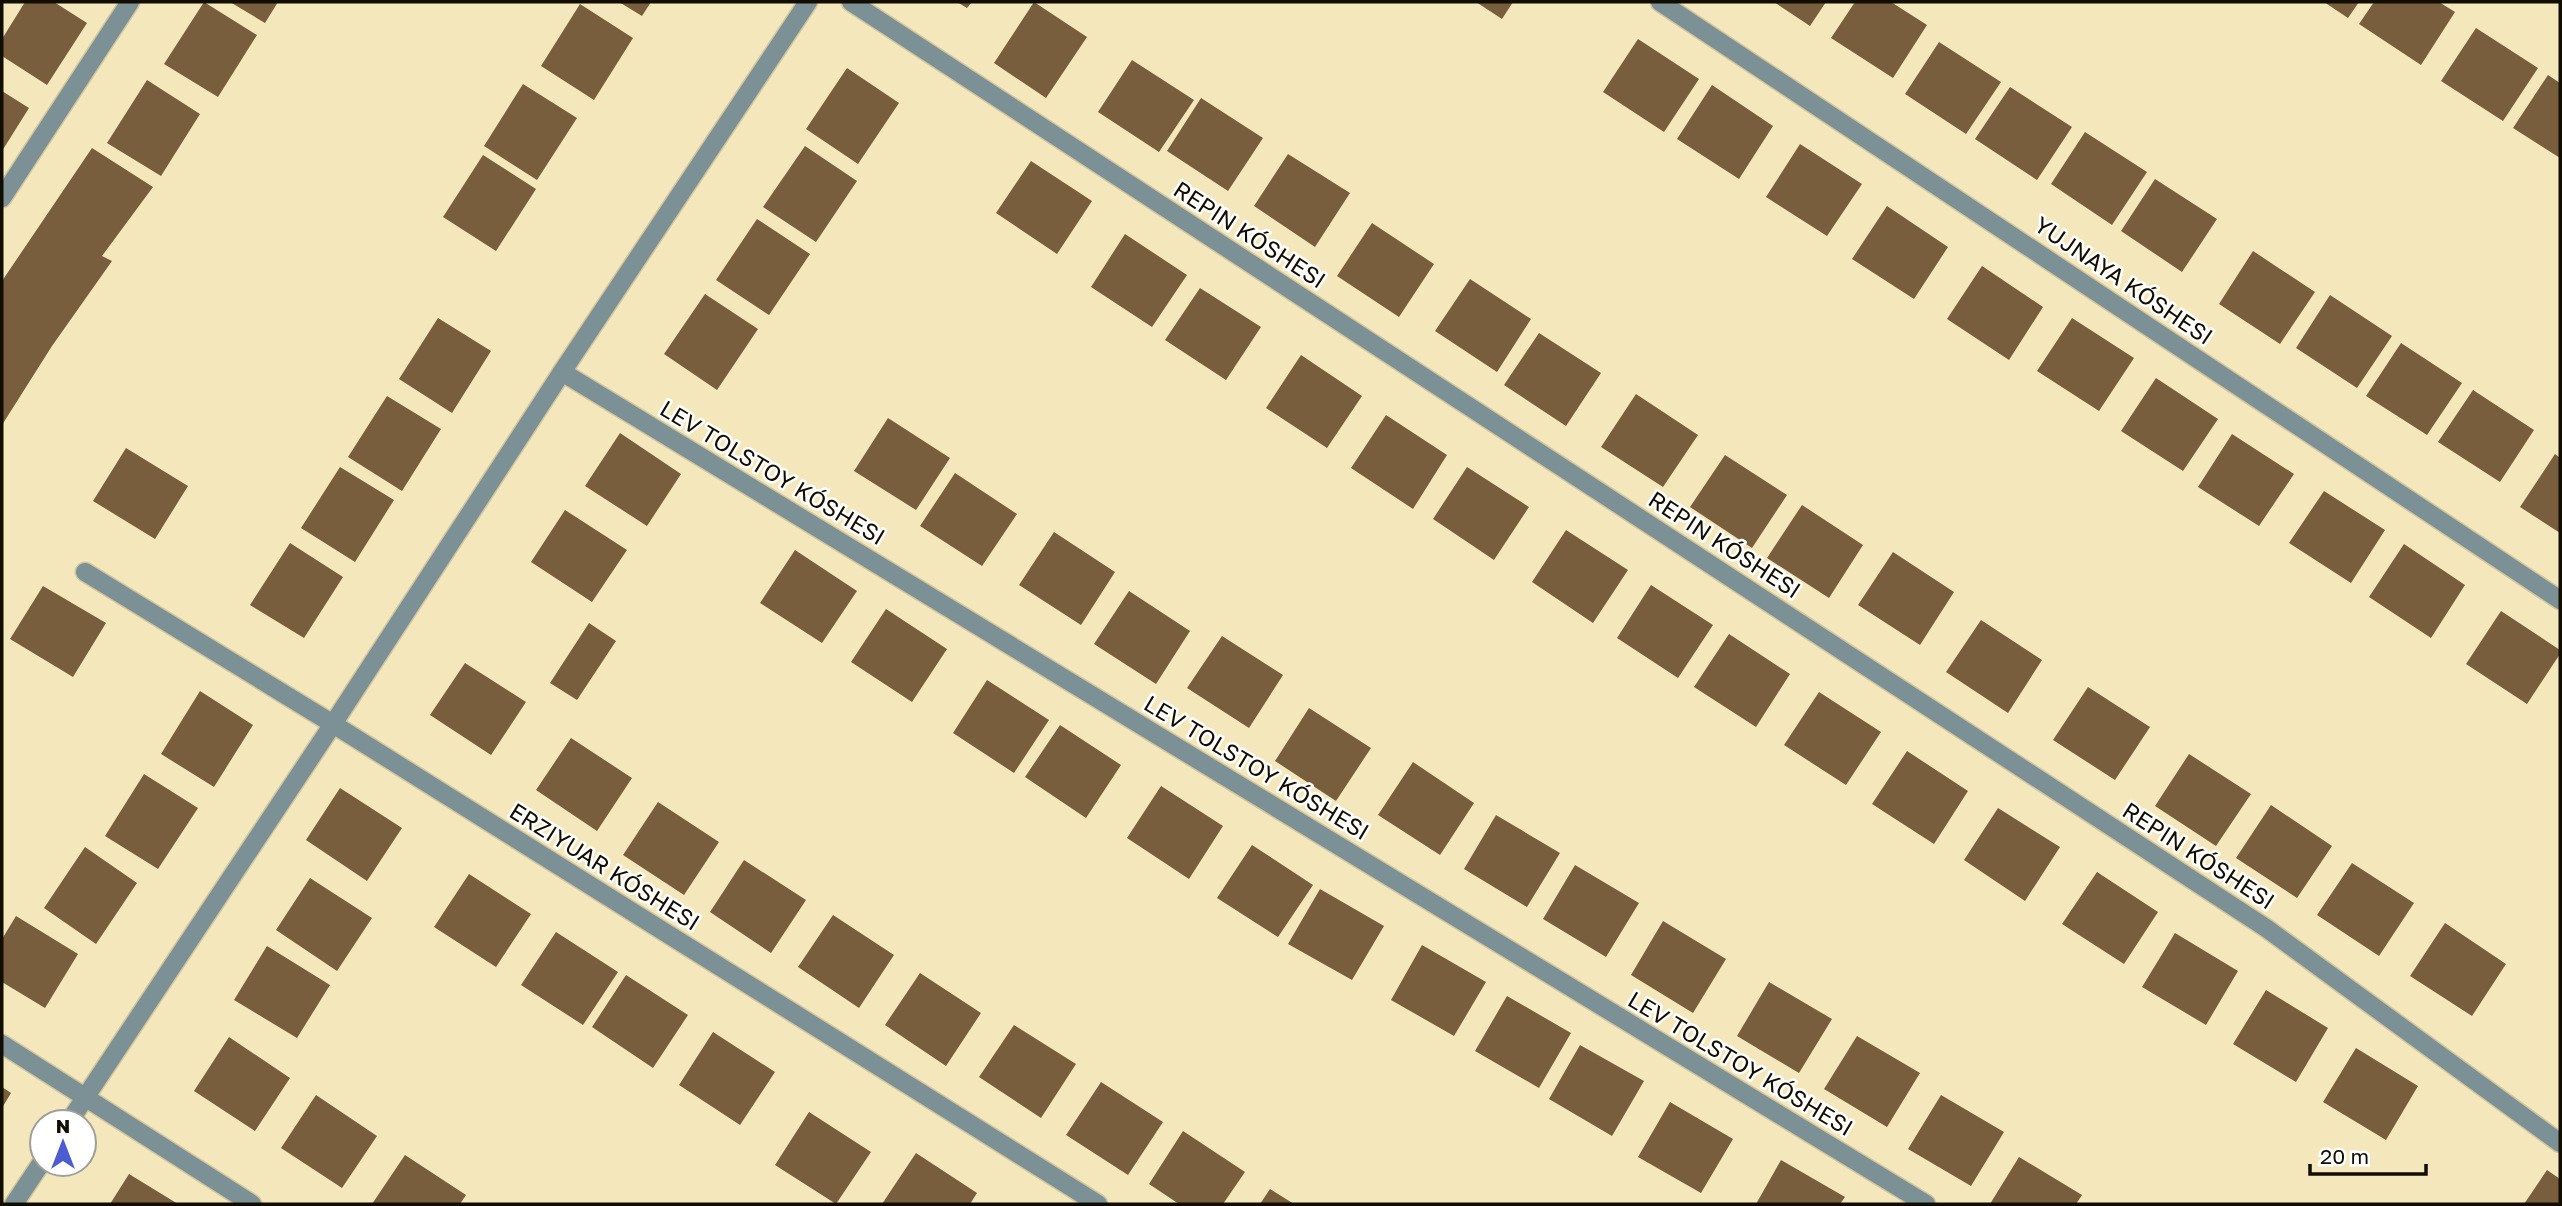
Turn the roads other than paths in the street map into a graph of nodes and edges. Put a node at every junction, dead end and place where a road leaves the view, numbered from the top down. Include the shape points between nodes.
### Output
1 (130, 2) edge
2 (808, 2) edge
3 (851, 2) edge
4 (1660, 2) edge
5 (2, 198) edge
6 (562, 372) junction
7 (85, 572) dead end
8 (2560, 600) edge
9 (333, 724) junction
10 (2, 1044) edge
11 (85, 1099) junction
12 (79, 1108) edge
13 (2560, 1143) edge
14 (32, 1178) edge
15 (14, 1204) edge
16 (253, 1204) edge
17 (1098, 1204) edge
18 (1926, 1204) edge

1 - 5 street
2 - 6 street
3 - 13 street, REPIN KÓSHESI via 2266,928
4 - 8 street, YUJNAYA KÓSHESI
6 - 9 street
6 - 18 street, LEV TOLSTOY KÓSHESI
7 - 9 street, ERZIYUAR KÓSHESI
9 - 11 street
9 - 17 street, ERZIYUAR KÓSHESI
10 - 11 street
11 - 12 street
11 - 16 street
14 - 15 street

